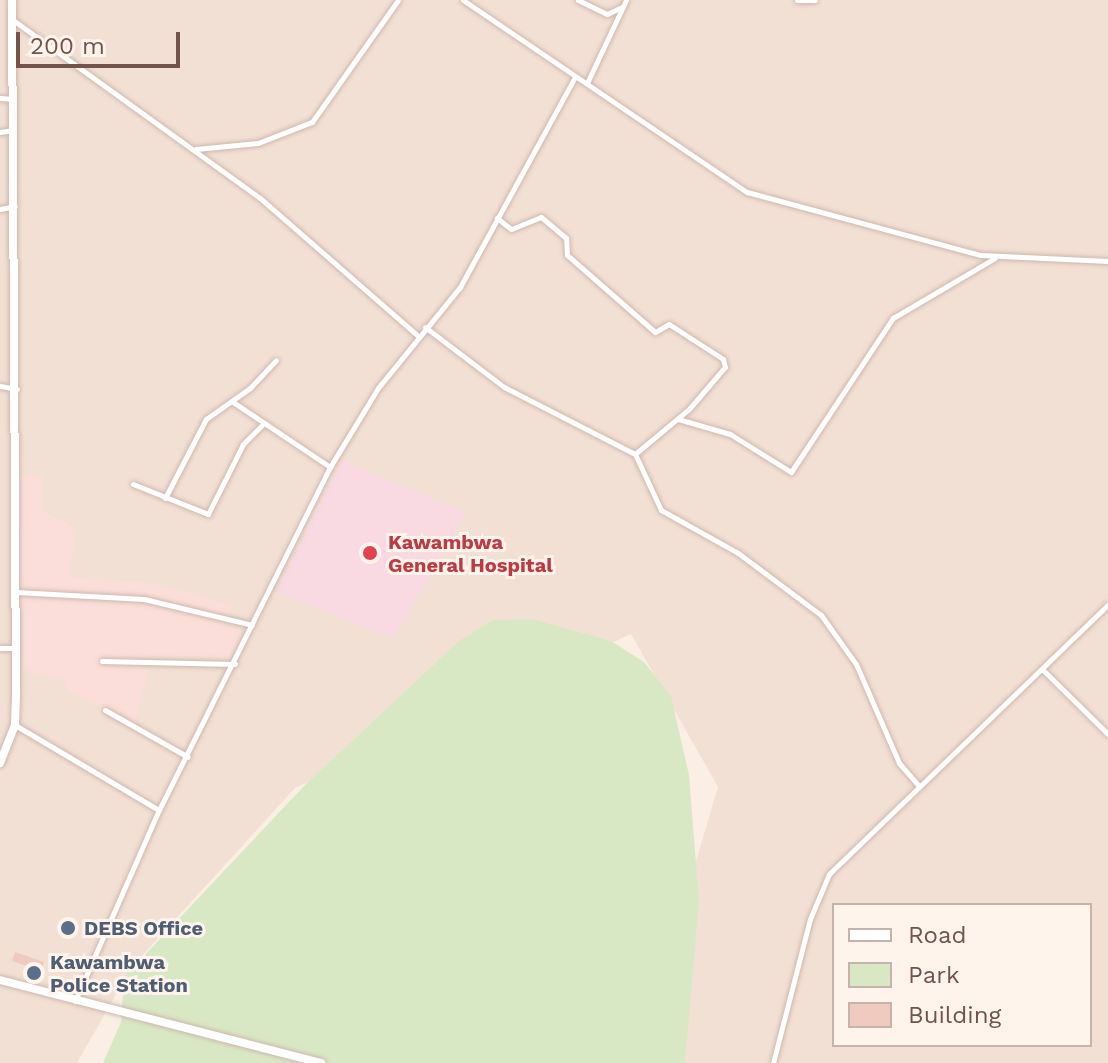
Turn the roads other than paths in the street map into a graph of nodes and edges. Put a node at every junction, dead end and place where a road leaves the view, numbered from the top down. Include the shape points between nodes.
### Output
1 (12, 0) edge
2 (398, 0) edge
3 (463, 0) edge
4 (578, 0) edge
5 (626, 0) edge
6 (797, 0) edge
7 (815, 0) edge
8 (623, 7) junction
9 (13, 20) junction
10 (575, 77) junction
11 (587, 83) junction
12 (0, 98) edge
13 (14, 99) junction
14 (14, 130) junction
15 (0, 132) edge
16 (194, 149) junction
17 (16, 205) junction
18 (0, 209) edge
19 (497, 218) junction
20 (996, 257) junction
21 (1108, 261) edge
22 (425, 327) junction
23 (417, 335) junction
24 (276, 360) dead end
25 (0, 386) edge
26 (18, 389) junction
27 (233, 402) junction
28 (678, 419) junction
29 (262, 425) junction
30 (635, 454) junction
31 (330, 467) junction
32 (133, 484) dead end
33 (165, 498) junction
34 (16, 592) junction
35 (1108, 605) edge
36 (252, 625) junction
37 (0, 648) edge
38 (15, 648) junction
39 (102, 661) dead end
40 (235, 664) junction
41 (1043, 670) junction
42 (105, 710) dead end
43 (15, 725) junction
44 (1108, 734) edge
45 (188, 757) junction
46 (0, 763) edge
47 (919, 786) junction
48 (159, 810) junction
49 (0, 980) edge
50 (75, 1001) junction
51 (321, 1063) edge
52 (773, 1063) edge

1 - 9 main road
2 - 16 street via 312,122 258,143
3 - 10 street
4 - 8 street via 607,14
5 - 8 street
6 - 7 street
8 - 11 street
9 - 13 main road
9 - 16 street
10 - 11 street
10 - 19 street
11 - 20 street via 747,192
12 - 13 street
13 - 14 main road
14 - 15 street
14 - 17 main road
16 - 23 street via 293,225
17 - 18 street
17 - 26 main road
19 - 22 street via 460,287
19 - 28 street via 511,229 541,217 566,238 567,255 655,332 669,324 726,361
20 - 21 street
20 - 28 street via 893,318 791,472 730,434
22 - 23 street
22 - 30 street via 511,392
23 - 31 street
24 - 27 street
25 - 26 street
26 - 34 main road
27 - 29 street
27 - 33 street via 206,419
28 - 30 street
29 - 31 street
29 - 33 street via 243,444 208,514
30 - 47 street via 661,510 738,553 821,615 856,664 899,763
31 - 36 street
32 - 33 street
34 - 36 street via 144,599
34 - 38 main road
35 - 41 street
36 - 40 street
37 - 38 street
38 - 43 main road
39 - 40 street
40 - 45 street
41 - 44 street
41 - 47 street
42 - 45 street
43 - 46 main road
43 - 48 street
45 - 48 street
47 - 52 street via 844,856 818,894
48 - 50 street
49 - 50 main road
50 - 51 main road

